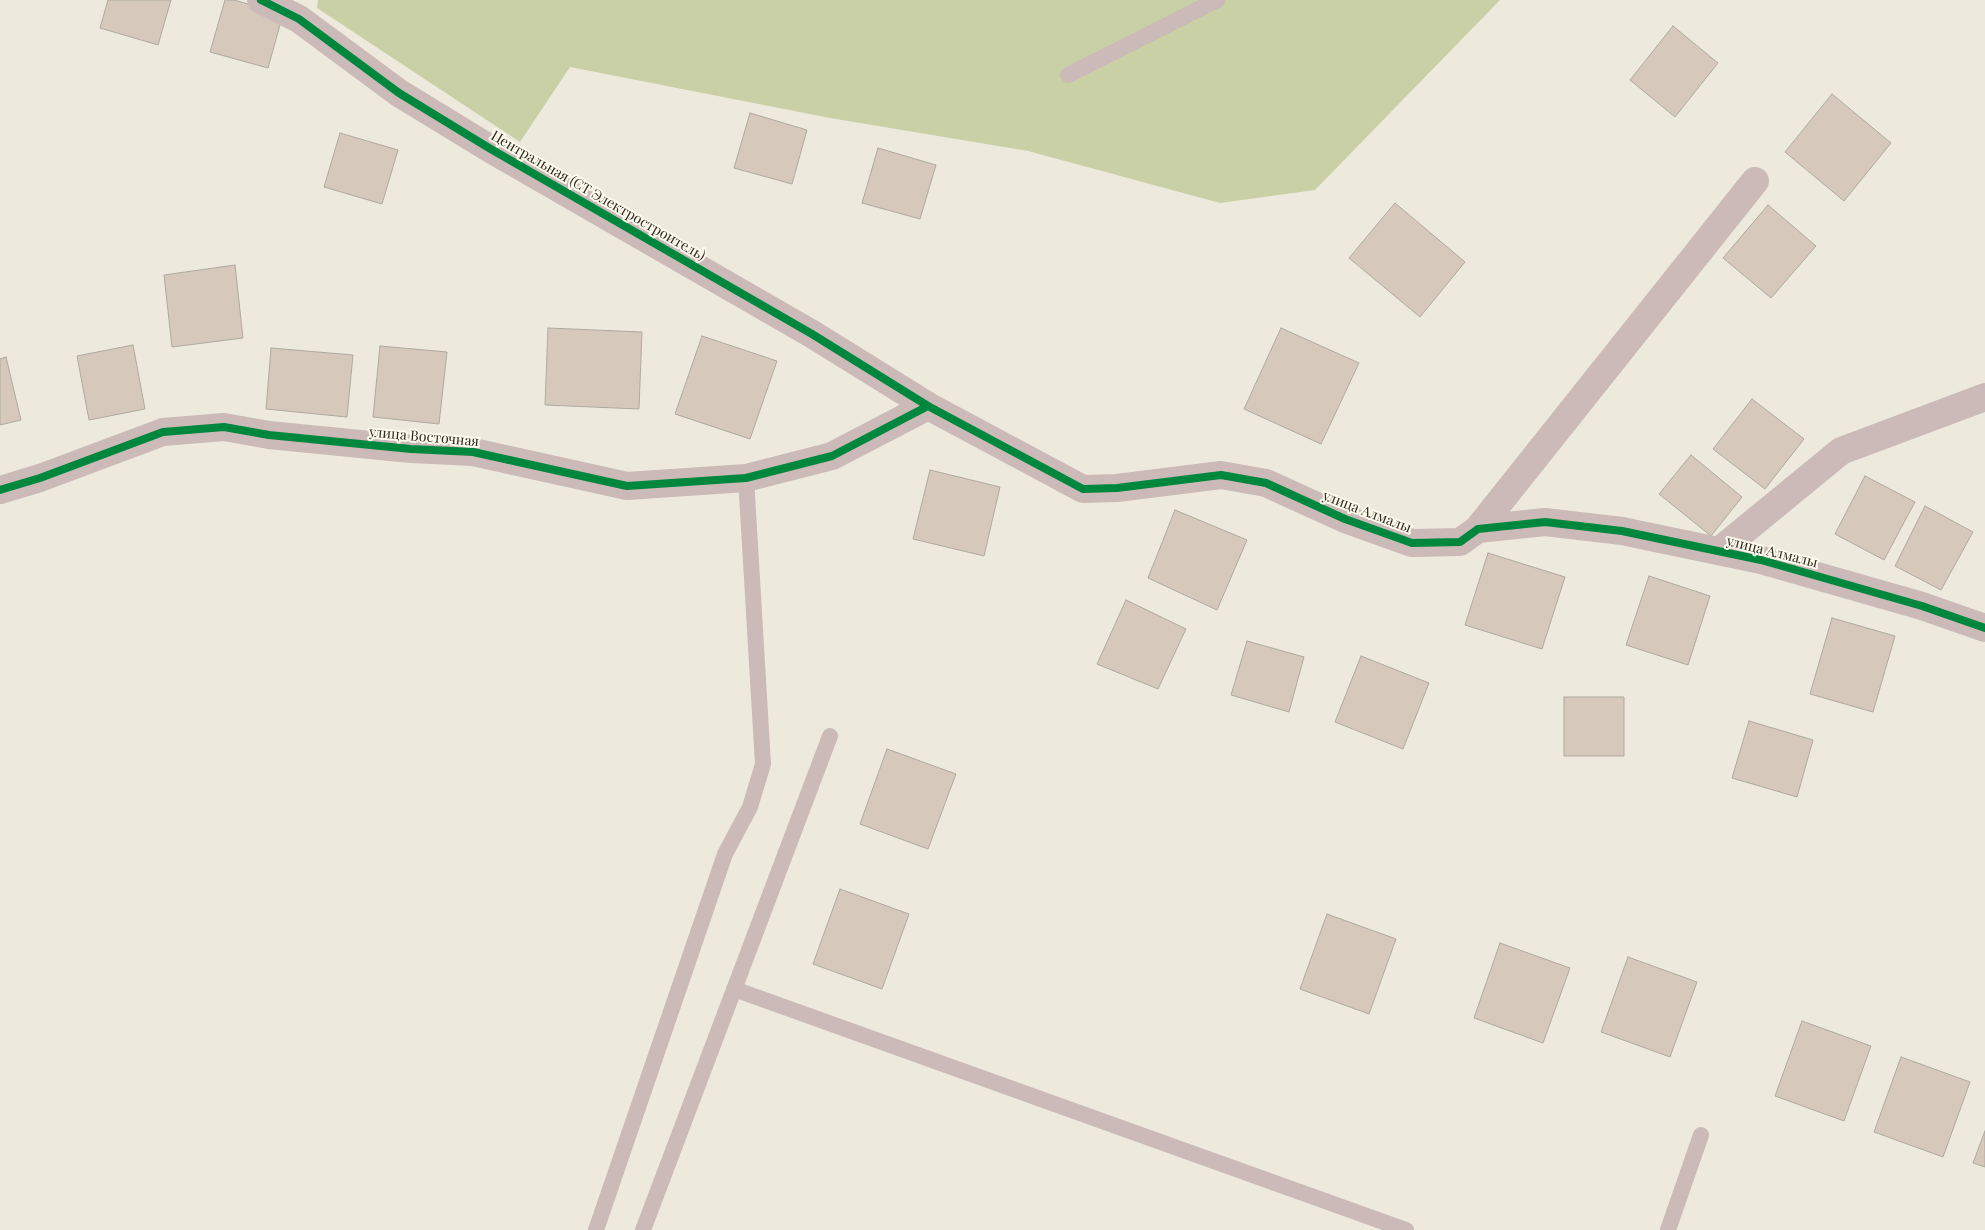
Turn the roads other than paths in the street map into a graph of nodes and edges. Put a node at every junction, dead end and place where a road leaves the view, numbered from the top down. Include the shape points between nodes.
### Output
1 (261, 0) edge
2 (1217, 0) edge
3 (1068, 75) dead end
4 (1756, 182) dead end
5 (1985, 397) edge
6 (928, 406) junction
7 (746, 478) junction
8 (0, 490) edge
9 (1478, 529) junction
10 (1719, 552) junction
11 (1985, 628) edge
12 (830, 736) dead end
13 (734, 989) junction
14 (1701, 1135) dead end
15 (596, 1230) edge
16 (644, 1230) edge
17 (1406, 1230) edge
18 (1668, 1230) edge

1 - 6 street, Центральная (СТ Электростроитель) via 299,19 399,93 489,148 804,330
2 - 3 lane
4 - 9 street
5 - 10 street via 1840,451
6 - 7 street, улица Восточная via 832,456
6 - 9 street, улица Алмалы via 1083,489 1221,475 1266,483 1345,519 1412,543 1460,542
7 - 8 street, улица Восточная via 627,486 473,452 269,435 224,427 163,432
7 - 15 lane via 763,764 750,807 725,854
9 - 10 street, улица Алмалы via 1545,522 1622,531
10 - 11 street, улица Алмалы via 1761,560
12 - 13 lane
13 - 16 lane
13 - 17 lane
14 - 18 lane

